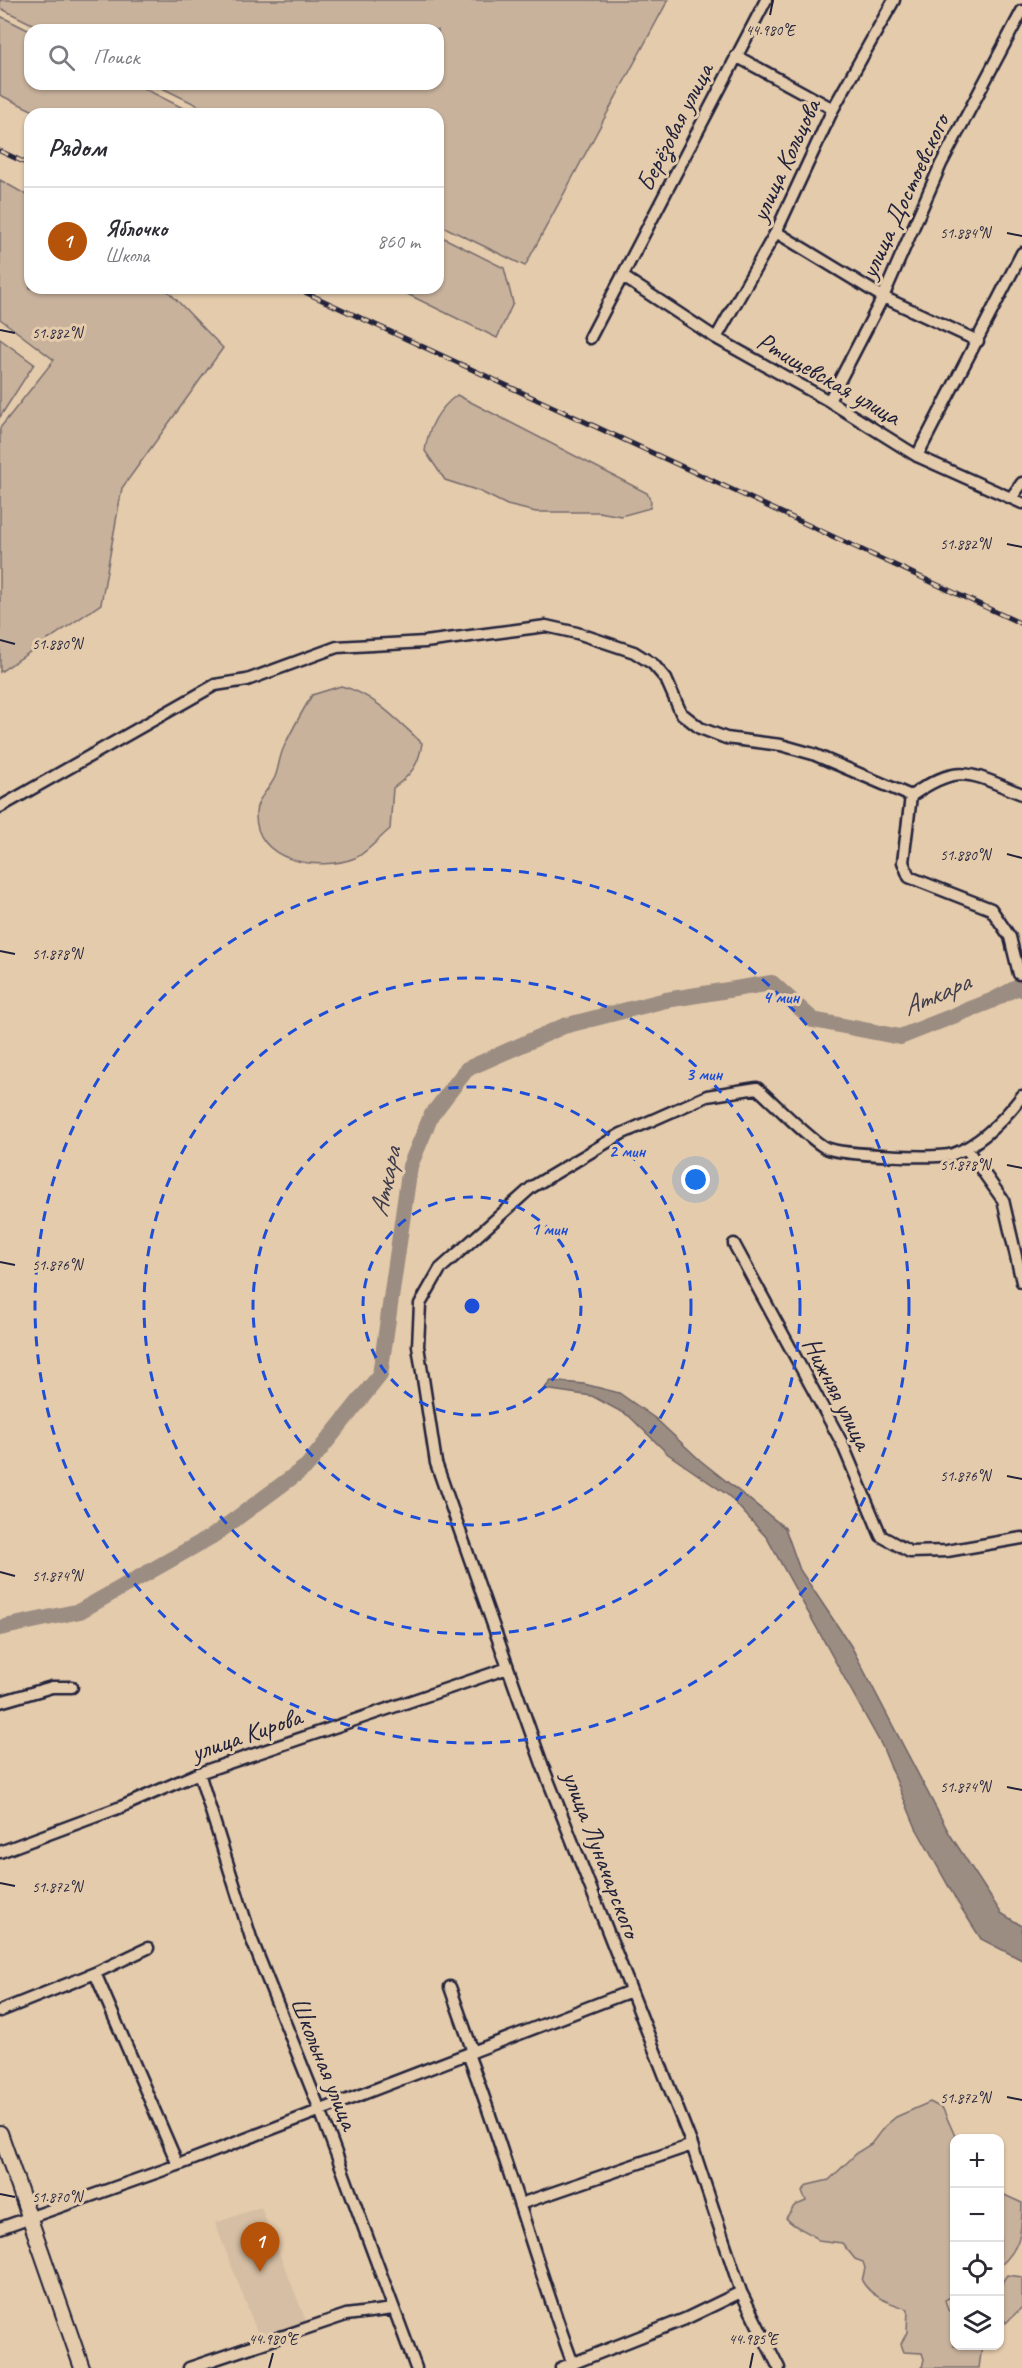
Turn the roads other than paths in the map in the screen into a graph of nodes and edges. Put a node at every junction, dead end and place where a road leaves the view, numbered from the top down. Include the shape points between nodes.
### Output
1 (766, 0) edge
2 (894, 0) edge
3 (1022, 11) edge
4 (736, 56) junction
5 (833, 109) junction
6 (776, 232) junction
7 (1022, 253) edge
8 (622, 276) junction
9 (883, 297) junction
10 (590, 338) dead end
11 (716, 338) junction
12 (978, 341) junction
13 (828, 401) junction
14 (917, 456) junction
15 (1022, 483) edge
16 (1011, 498) junction
17 (1022, 503) edge
18 (1022, 794) edge
19 (911, 796) junction
20 (0, 807) edge
21 (1019, 974) dead end
22 (1022, 1095) edge
23 (966, 1148) junction
24 (734, 1244) dead end
25 (1022, 1282) edge
26 (1022, 1538) edge
27 (508, 1668) junction
28 (72, 1687) dead end
29 (0, 1702) edge
30 (200, 1773) junction
31 (0, 1852) edge
32 (148, 1948) dead end
33 (95, 1973) junction
34 (450, 1987) dead end
35 (631, 1991) junction
36 (0, 2011) edge
37 (470, 2053) junction
38 (320, 2110) junction
39 (0, 2133) edge
40 (692, 2145) junction
41 (178, 2165) junction
42 (520, 2204) junction
43 (28, 2218) junction
44 (0, 2228) edge
45 (741, 2292) junction
46 (393, 2309) junction
47 (567, 2367) edge
48 (82, 2368) edge
49 (189, 2368) edge
50 (416, 2368) edge
51 (779, 2368) edge

1 - 4 street, Берёзовая улица
2 - 5 street, улица Кольцова
3 - 9 street, улица Достоевского via 941,164
4 - 5 street
4 - 8 street, Берёзовая улица
5 - 6 street, улица Кольцова
6 - 9 street
6 - 11 street, улица Кольцова
7 - 12 street
8 - 10 street, Берёзовая улица
8 - 11 street, Ртищевская улица
9 - 12 street
9 - 13 street, улица Достоевского
11 - 13 street, Ртищевская улица
12 - 14 street
13 - 14 street, Ртищевская улица
14 - 16 street, Ртищевская улица
15 - 16 street
16 - 17 street, Ртищевская улица
18 - 19 street via 960,772 932,782
19 - 20 street via 813,754 781,745 726,738 700,728 681,713 666,679 653,664 634,652 546,626 425,642 337,647 247,680 215,685
19 - 21 street via 903,862 909,877 992,909 1011,937
22 - 23 street via 1005,1118
23 - 25 street via 1003,1200
23 - 27 street, улица Луначарского via 951,1155 871,1155 825,1148 757,1088 707,1096 621,1134 532,1186 440,1269 420,1304 418,1346 435,1463
24 - 26 street, Нижняя улица via 842,1443 881,1536 910,1552 947,1551
27 - 30 street, улица Кирова
27 - 35 street, улица Луначарского
28 - 29 street via 52,1687
30 - 31 street, улица Кирова
30 - 38 street, Школьная улица via 251,1938
32 - 33 street
33 - 36 street
33 - 41 street
34 - 37 street
35 - 37 street
35 - 40 street, улица Луначарского
37 - 38 street
37 - 42 street
38 - 41 street
38 - 46 street, Школьная улица
39 - 43 street
40 - 42 street
40 - 45 street, улица Луначарского
41 - 43 street
42 - 47 street
43 - 44 street
43 - 48 street
45 - 47 street via 686,2319
45 - 51 street, улица Луначарского
46 - 49 street via 346,2315
46 - 50 street, Школьная улица

